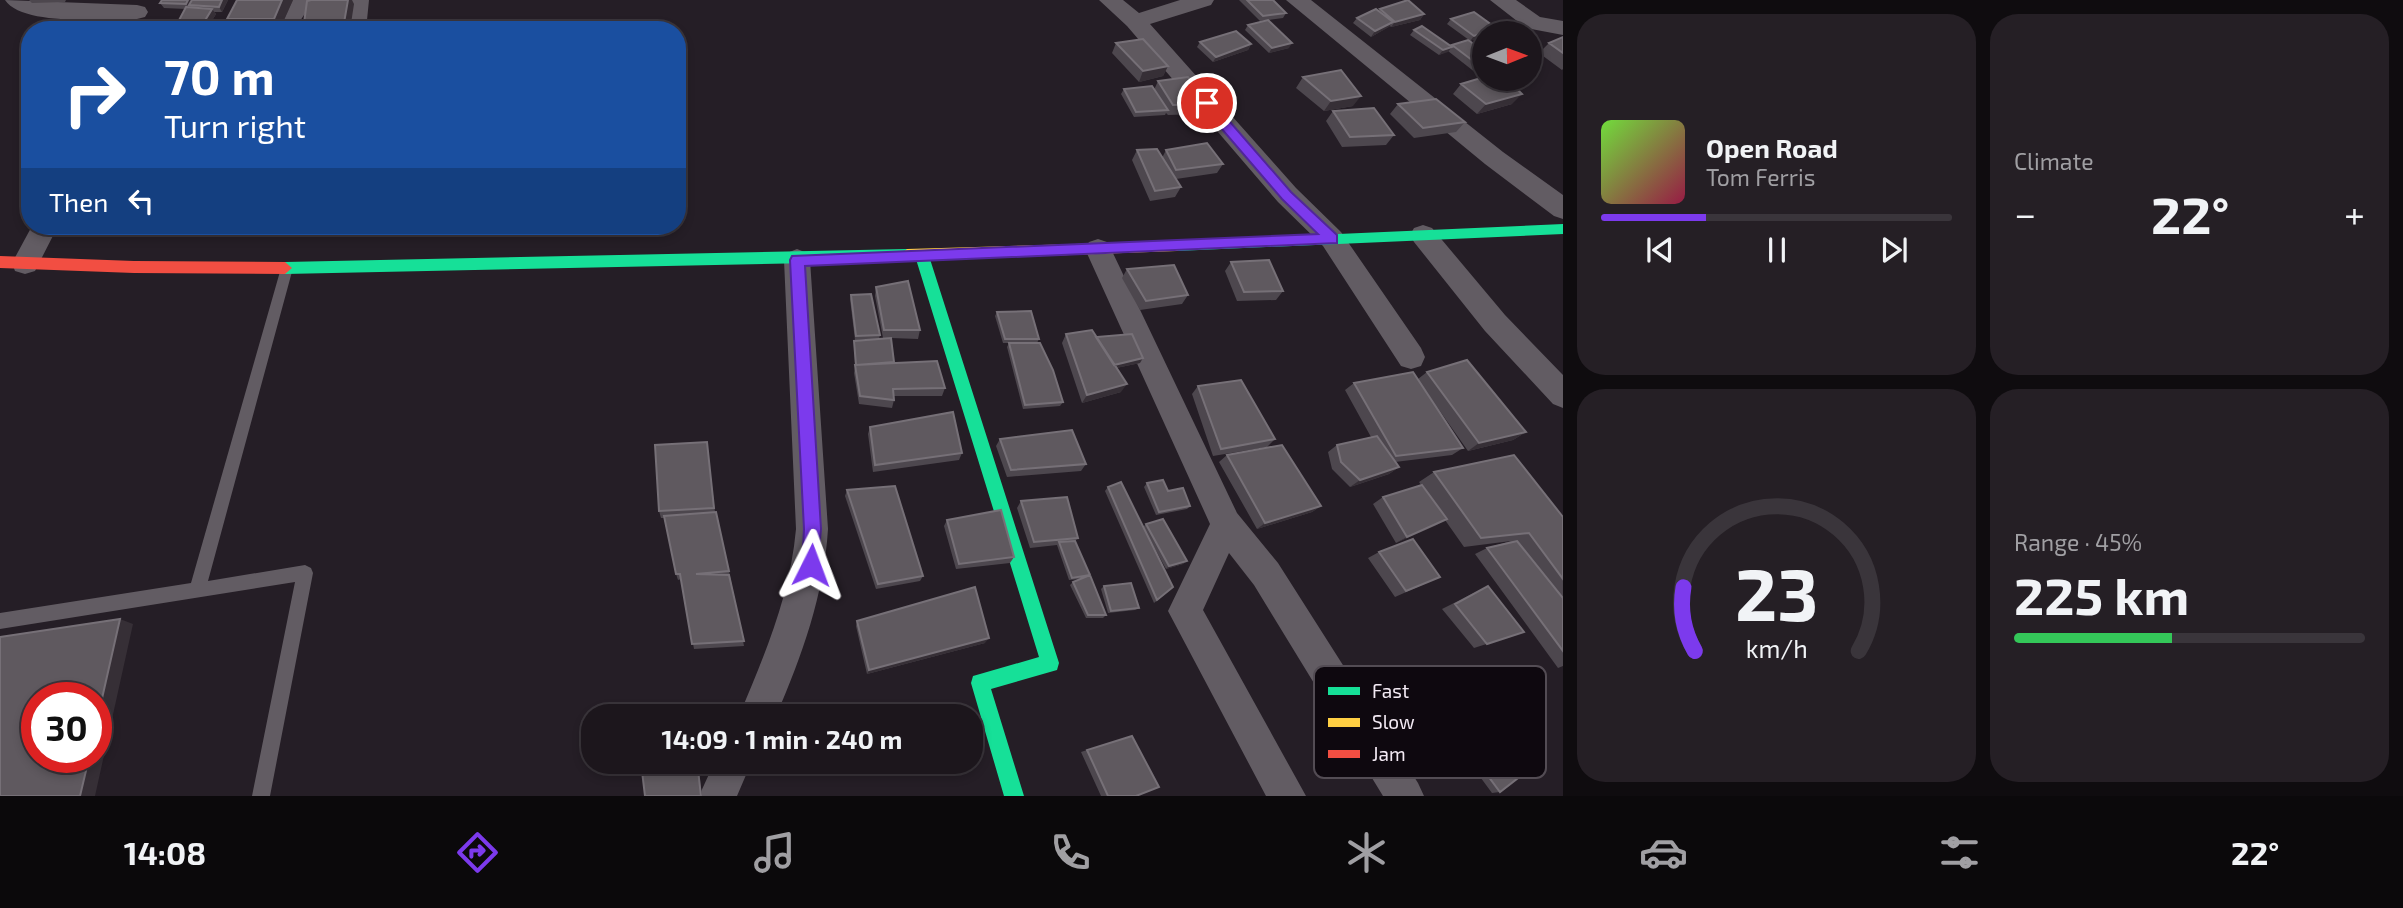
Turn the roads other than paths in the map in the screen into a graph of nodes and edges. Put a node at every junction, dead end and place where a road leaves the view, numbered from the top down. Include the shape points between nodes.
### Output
1 (16, 0) edge
2 (303, 0) edge
3 (358, 0) edge
4 (1110, 0) edge
5 (1203, 0) edge
6 (1297, 0) edge
7 (1501, 0) edge
8 (136, 14) edge
9 (289, 21) edge
10 (356, 21) edge
11 (1135, 21) junction
12 (1563, 28) edge
13 (1563, 209) edge
14 (1563, 229) edge
15 (37, 235) edge
16 (1423, 235) junction
17 (1332, 239) junction
18 (1098, 249) junction
19 (922, 256) junction
20 (797, 260) junction
21 (12, 262) edge
22 (287, 268) junction
23 (1411, 357) dead end
24 (1563, 396) edge
25 (1226, 524) junction
26 (197, 591) junction
27 (0, 621) edge
28 (1324, 666) edge
29 (762, 704) edge
30 (728, 774) edge
31 (1394, 778) edge
32 (261, 796) edge
33 (718, 796) edge
34 (1014, 796) edge
35 (1287, 796) edge
36 (1405, 796) edge

1 - 8 street via 33,10
2 - 9 street
3 - 10 street
4 - 11 street
5 - 11 street
6 - 13 street
7 - 12 street via 1534,23
11 - 17 street via 1287,195
14 - 16 street
15 - 21 street
16 - 17 street
16 - 24 street
17 - 18 street
17 - 23 street
18 - 19 street
18 - 25 street
19 - 20 street
19 - 34 street via 1050,663 980,683
20 - 22 street
20 - 29 street via 813,529 811,565
21 - 22 street
22 - 26 lane
25 - 28 street via 1266,573
25 - 35 street via 1185,611
26 - 27 lane
26 - 32 lane via 304,573
30 - 33 street
31 - 36 street

